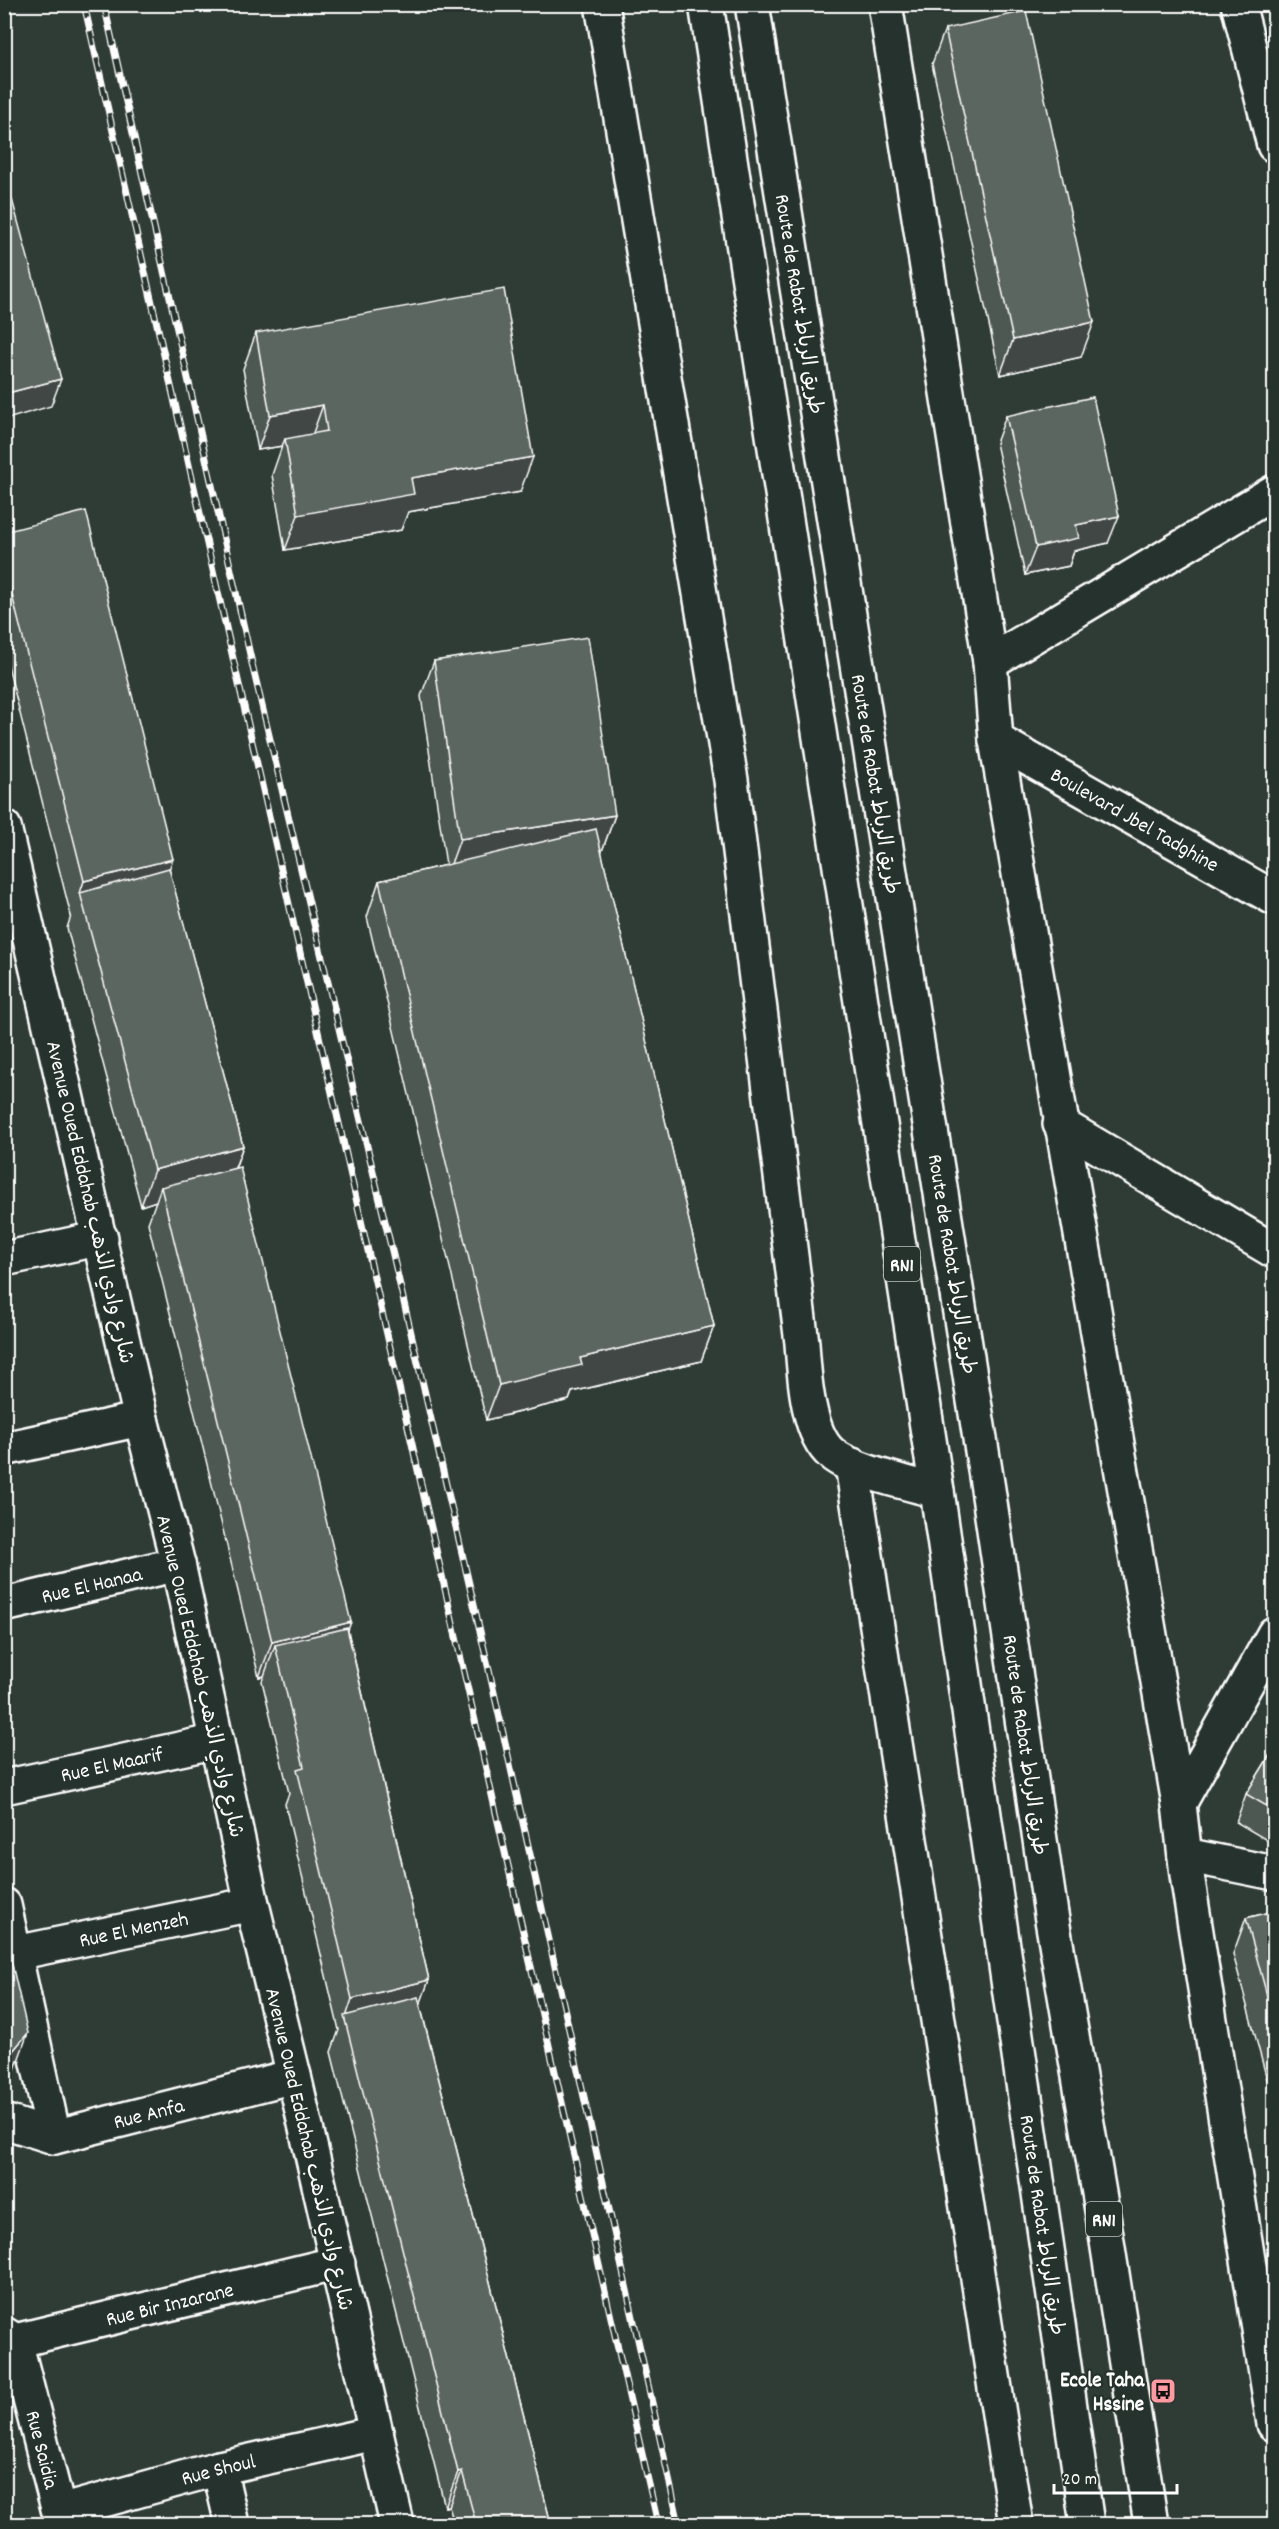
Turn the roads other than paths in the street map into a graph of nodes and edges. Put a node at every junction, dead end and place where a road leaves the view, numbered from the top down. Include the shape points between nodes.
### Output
1 (602, 4) edge
2 (706, 4) edge
3 (752, 4) edge
4 (885, 4) edge
5 (1238, 4) edge
6 (1275, 145) edge
7 (1275, 492) edge
8 (990, 662) junction
9 (996, 740) junction
10 (4, 827) edge
11 (10, 880) edge
12 (1275, 898) edge
13 (1060, 1124) junction
14 (100, 1238) junction
15 (1275, 1251) edge
16 (4, 1259) edge
17 (141, 1419) junction
18 (4, 1449) edge
19 (852, 1465) junction
20 (937, 1491) junction
21 (178, 1564) junction
22 (4, 1605) edge
23 (1275, 1634) edge
24 (217, 1741) junction
25 (4, 1787) edge
26 (1179, 1804) junction
27 (1185, 1855) junction
28 (1275, 1873) edge
29 (252, 1904) junction
30 (4, 1905) edge
31 (16, 1953) junction
32 (294, 2076) junction
33 (4, 2121) edge
34 (54, 2137) junction
35 (338, 2263) junction
36 (10, 2337) edge
37 (1275, 2424) edge
38 (376, 2433) junction
39 (219, 2468) junction
40 (61, 2518) edge
41 (232, 2524) edge
42 (397, 2524) edge
43 (1016, 2524) edge
44 (1087, 2524) edge
45 (1151, 2524) edge

1 - 19 street via 731,780 804,1382 815,1428 831,1453
2 - 20 street, Route de Rabat طريق الرباط / RN1
3 - 45 street, Route de Rabat طريق الرباط / RN1 via 987,1478 1051,1914
4 - 8 street
5 - 6 street
7 - 8 street
8 - 9 street
9 - 12 street, Boulevard Jbel Tadghine
9 - 13 street
10 - 11 street, Avenue Oued Eddahab شارع وادي الذهب
11 - 14 street, Avenue Oued Eddahab شارع وادي الذهب
13 - 15 street
13 - 26 street
14 - 16 street
14 - 17 street, Avenue Oued Eddahab شارع وادي الذهب
17 - 18 street
17 - 21 street, Avenue Oued Eddahab شارع وادي الذهب
19 - 20 street
19 - 43 street
20 - 44 street, Route de Rabat طريق الرباط / RN1
21 - 22 street, Rue El Hanaa
21 - 24 street, Avenue Oued Eddahab شارع وادي الذهب
23 - 26 street
24 - 25 street, Rue El Maarif
24 - 29 street, Avenue Oued Eddahab شارع وادي الذهب
26 - 27 street
27 - 28 street
27 - 37 street
29 - 31 street, Rue El Menzeh
29 - 32 street, Avenue Oued Eddahab شارع وادي الذهب
30 - 31 street
31 - 34 street
32 - 34 street, Rue Anfa
32 - 35 street, Avenue Oued Eddahab شارع وادي الذهب
33 - 34 street
35 - 36 street, Rue Bir Inzarane
35 - 38 street, Avenue Oued Eddahab شارع وادي الذهب
36 - 40 street, Rue Saidia
38 - 39 street, Rue Shoul
38 - 42 street, Avenue Oued Eddahab شارع وادي الذهب
39 - 40 street, Rue Shoul
39 - 41 street

